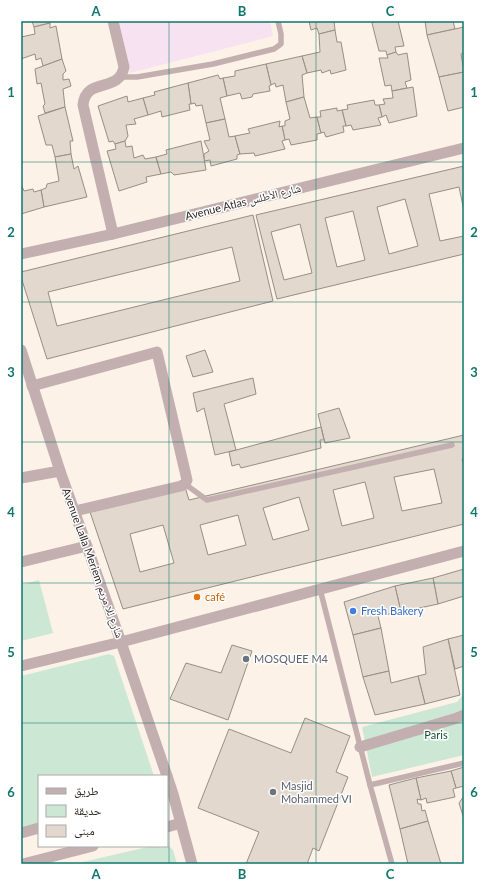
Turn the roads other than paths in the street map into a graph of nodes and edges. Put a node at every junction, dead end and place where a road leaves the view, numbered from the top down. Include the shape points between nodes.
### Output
1 (113, 21) edge
2 (278, 21) edge
3 (120, 77) junction
4 (464, 148) edge
5 (113, 234) junction
6 (21, 254) edge
7 (21, 350) edge
8 (32, 386) junction
9 (452, 445) dead end
10 (60, 471) junction
11 (21, 478) edge
12 (185, 484) junction
13 (74, 511) junction
14 (87, 546) junction
15 (464, 551) edge
16 (21, 562) edge
17 (320, 589) junction
18 (121, 642) junction
19 (21, 666) edge
20 (464, 715) edge
21 (360, 747) junction
22 (464, 763) edge
23 (167, 775) edge
24 (168, 782) edge
25 (370, 785) junction
26 (170, 795) edge
27 (181, 823) junction
28 (168, 827) edge
29 (38, 828) edge
30 (21, 833) edge
31 (89, 847) edge
32 (23, 864) edge
33 (192, 864) edge
34 (392, 864) edge

1 - 3 street via 124,67
2 - 3 lane via 282,44 274,49 213,64 137,77
3 - 5 street via 116,81 91,89 84,98 83,105
4 - 5 street, Avenue Atlas شارع الأطلس
5 - 6 street, Avenue Atlas شارع الأطلس
7 - 8 street, Avenue Lalla Meriem شارع للا مريم
8 - 10 street, Avenue Lalla Meriem شارع للا مريم
8 - 12 street via 157,352
9 - 12 lane via 207,500
10 - 11 street
10 - 13 street, Avenue Lalla Meriem شارع للا مريم
12 - 13 street
13 - 14 street, Avenue Lalla Meriem شارع للا مريم
14 - 16 street
14 - 18 street, Avenue Lalla Meriem شارع للا مريم
15 - 17 street
17 - 18 street
17 - 21 lane
18 - 19 street
18 - 23 street, Avenue Lalla Meriem شارع للا مريم
20 - 21 street
21 - 25 lane
22 - 25 lane
24 - 26 street, Avenue Lalla Meriem شارع للا مريم
25 - 34 lane
26 - 27 street, Avenue Lalla Meriem شارع للا مريم
27 - 28 street
27 - 33 street, Avenue Lalla Meriem شارع للا مريم
29 - 30 street
31 - 32 street

